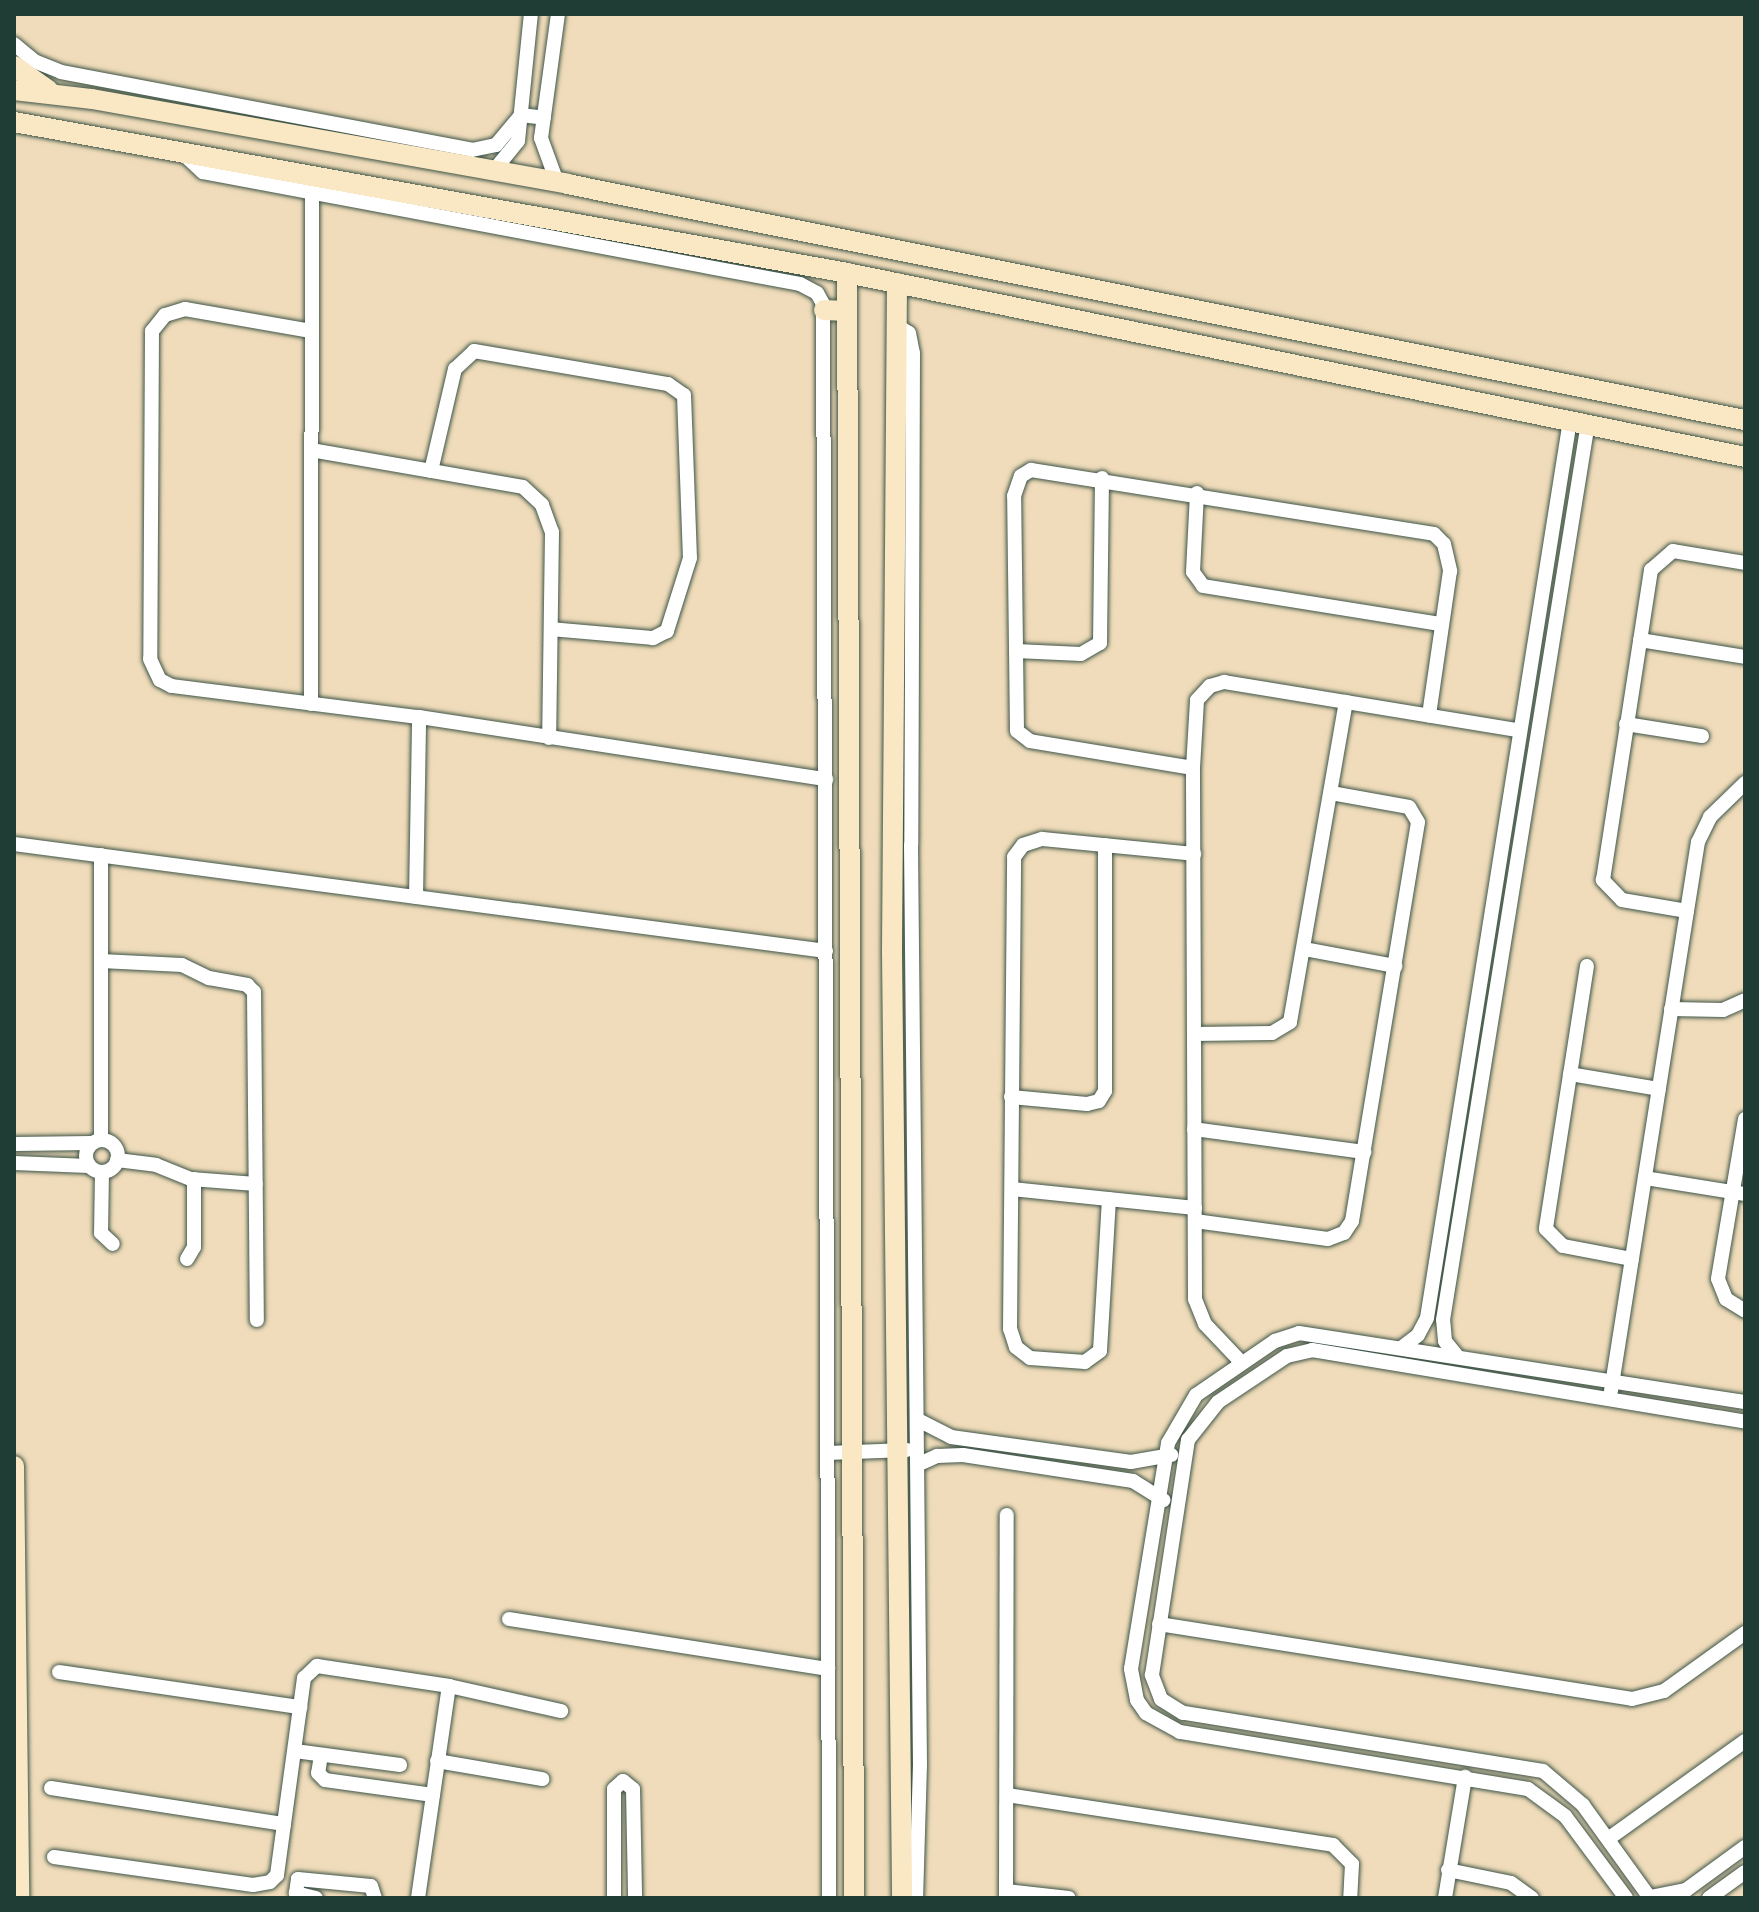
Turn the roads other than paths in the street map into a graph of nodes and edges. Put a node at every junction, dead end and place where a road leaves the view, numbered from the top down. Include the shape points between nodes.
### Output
1 (531, 14) edge
2 (558, 14) edge
3 (14, 44) edge
4 (14, 66) edge
5 (14, 90) edge
6 (55, 94) junction
7 (92, 99) junction
8 (521, 115) junction
9 (544, 118) junction
10 (14, 122) edge
11 (62, 127) junction
12 (178, 149) junction
13 (492, 173) junction
14 (557, 182) junction
15 (312, 192) junction
16 (847, 273) junction
17 (897, 283) junction
18 (1114, 292) junction
19 (1165, 302) junction
20 (824, 310) junction
21 (847, 311) junction
22 (1109, 326) junction
23 (311, 331) junction
24 (1157, 335) junction
25 (1745, 420) edge
26 (1579, 422) junction
27 (311, 450) junction
28 (1745, 457) edge
29 (431, 471) junction
30 (1102, 478) junction
31 (1197, 493) junction
32 (1745, 563) edge
33 (1441, 624) junction
34 (551, 629) junction
35 (1640, 640) junction
36 (1016, 651) junction
37 (1745, 657) edge
38 (1346, 702) junction
39 (311, 704) junction
40 (1429, 715) junction
41 (419, 717) junction
42 (1626, 724) junction
43 (1518, 730) junction
44 (1702, 736) dead end
45 (549, 738) junction
46 (1193, 768) junction
47 (826, 779) junction
48 (1745, 783) edge
49 (1331, 793) junction
50 (14, 844) edge
51 (1105, 845) junction
52 (1194, 854) junction
53 (101, 855) junction
54 (416, 897) junction
55 (1687, 911) junction
56 (1304, 949) junction
57 (826, 951) junction
58 (101, 961) junction
59 (1395, 966) junction
60 (1587, 966) dead end
61 (1745, 1000) edge
62 (1671, 1009) junction
63 (1194, 1034) junction
64 (1570, 1074) junction
65 (1659, 1089) junction
66 (1011, 1097) junction
67 (1745, 1119) edge
68 (1194, 1129) junction
69 (97, 1142) junction
70 (14, 1144) edge
71 (1364, 1152) junction
72 (117, 1160) junction
73 (14, 1163) edge
74 (96, 1169) junction
75 (1645, 1178) junction
76 (194, 1179) junction
77 (256, 1184) junction
78 (1012, 1189) junction
79 (1739, 1193) edge
80 (1109, 1199) junction
81 (1195, 1214) junction
82 (113, 1244) dead end
83 (187, 1259) dead end
84 (1632, 1259) junction
85 (1745, 1311) edge
86 (257, 1320) dead end
87 (1401, 1348) junction
88 (1457, 1356) junction
89 (1241, 1362) junction
90 (1613, 1382) junction
91 (1610, 1399) junction
92 (1745, 1402) edge
93 (908, 1421) junction
94 (1745, 1422) edge
95 (852, 1452) junction
96 (827, 1453) junction
97 (912, 1455) junction
98 (1166, 1455) junction
99 (1184, 1463) junction
100 (14, 1466) edge
101 (1159, 1497) junction
102 (1177, 1500) junction
103 (1007, 1515) dead end
104 (509, 1619) dead end
105 (1159, 1624) junction
106 (1745, 1633) edge
107 (828, 1669) junction
108 (59, 1672) dead end
109 (449, 1686) junction
110 (300, 1707) junction
111 (561, 1711) dead end
112 (15, 1716) edge
113 (1300, 1731) junction
114 (1745, 1741) edge
115 (15, 1742) edge
116 (295, 1751) junction
117 (1297, 1751) junction
118 (321, 1755) junction
119 (437, 1761) junction
120 (1465, 1777) junction
121 (542, 1779) dead end
122 (51, 1788) dead end
123 (389, 1788) junction
124 (433, 1795) junction
125 (1007, 1795) junction
126 (284, 1824) junction
127 (1608, 1839) junction
128 (1745, 1847) edge
129 (54, 1857) dead end
130 (1448, 1870) junction
131 (1745, 1872) edge
132 (1006, 1894) edge
133 (1650, 1897) edge
134 (19, 1898) edge
135 (316, 1898) edge
136 (375, 1898) edge
137 (418, 1898) edge
138 (614, 1898) edge
139 (635, 1898) edge
140 (829, 1898) edge
141 (854, 1898) edge
142 (902, 1898) edge
143 (916, 1898) edge
144 (1069, 1898) edge
145 (1350, 1898) edge
146 (1445, 1898) edge
147 (1532, 1898) edge
148 (1626, 1898) edge
149 (1709, 1898) edge

1 - 8 street
2 - 9 street
3 - 8 street via 61,72 472,150 496,145
4 - 6 street
5 - 6 street
6 - 7 street
7 - 11 street via 62,106 57,114
7 - 13 street
8 - 9 street
8 - 13 street via 512,154
9 - 14 street via 543,154
10 - 11 street
11 - 12 street
12 - 15 street via 203,172
12 - 16 street
13 - 14 street
14 - 18 street
15 - 20 street via 800,284 817,293
15 - 23 street
16 - 17 street
16 - 21 street
17 - 22 street
17 - 93 street via 892,952
18 - 19 street
18 - 22 street via 1118,310
19 - 24 street via 1153,317
19 - 25 street
20 - 21 street
20 - 47 street
21 - 95 street
22 - 24 street
23 - 27 street
23 - 39 street via 185,309 160,320 148,345 153,670 172,686
24 - 26 street
26 - 28 street
26 - 43 street
26 - 88 street via 1443,1320 1445,1341
27 - 29 street
27 - 39 street
29 - 34 street via 523,487 542,505 552,532
29 - 34 street via 455,369 474,351 668,384 684,395 690,558 667,631 653,638
30 - 31 street
30 - 36 street via 1100,643 1081,654
30 - 36 street via 1042,469 1021,476 1015,485
31 - 33 street via 1426,530 1444,544 1450,557
31 - 33 street via 1193,572 1203,586
32 - 35 street via 1673,551 1663,554 1651,570
33 - 40 street
34 - 45 street
35 - 37 street
35 - 42 street
36 - 46 street via 1015,723 1023,737
38 - 40 street
38 - 46 street via 1217,683 1202,692 1195,709
38 - 49 street
39 - 41 street
40 - 43 street
41 - 45 street
41 - 54 street
42 - 44 street
42 - 55 street via 1603,880 1622,900
43 - 87 street via 1427,1318 1418,1335
45 - 47 street
46 - 52 street
47 - 57 street
48 - 55 street via 1702,829
49 - 56 street
49 - 59 street via 1402,805 1417,816
50 - 53 street
51 - 52 street
51 - 66 street via 1035,839 1014,857
51 - 66 street via 1105,1091 1099,1101 1087,1104
52 - 63 street
53 - 54 street
53 - 58 street
54 - 57 street
55 - 62 street
56 - 59 street
56 - 63 street via 1286,1028
57 - 96 street
58 - 69 street
58 - 77 street via 182,965 253,989
59 - 71 street
60 - 64 street
61 - 62 street via 1723,1010
62 - 65 street
63 - 68 street
64 - 65 street
64 - 84 street via 1546,1229 1563,1246
65 - 75 street
66 - 78 street
67 - 79 street
68 - 71 street
68 - 81 street
69 - 70 street
69 - 72 street via 115,1146
69 - 74 street via 86,1151
71 - 81 street via 1352,1221 1336,1237
72 - 74 street
72 - 76 street via 156,1165
73 - 74 street
74 - 82 street via 101,1233
75 - 79 street
75 - 84 street
76 - 77 street
76 - 83 street via 194,1247
77 - 86 street
78 - 80 street
78 - 80 street via 1010,1329 1016,1347 1030,1358 1085,1362 1100,1351
79 - 85 street via 1719,1286 1726,1299
80 - 81 street
81 - 89 street via 1196,1308
84 - 90 street
87 - 88 street
87 - 89 street via 1299,1333
88 - 90 street
89 - 98 street via 1188,1404
90 - 91 street
90 - 92 street
91 - 94 street
91 - 99 street via 1312,1350 1287,1356 1206,1413 1188,1440
93 - 97 street
93 - 98 street via 951,1437 1118,1460 1144,1462
95 - 96 street
95 - 97 street
95 - 141 street
96 - 107 street
97 - 101 street via 963,1455 1133,1481
97 - 142 street
97 - 143 street
98 - 99 street
98 - 101 street
99 - 102 street
100 - 112 street
101 - 102 street
101 - 117 street via 1131,1669 1137,1700 1169,1730
102 - 105 street
103 - 125 street
104 - 107 street
105 - 106 street via 1632,1699 1664,1691
105 - 113 street via 1152,1675 1161,1699 1171,1708
107 - 140 street
108 - 110 street
109 - 110 street via 317,1666 304,1678
109 - 111 street
109 - 119 street
110 - 116 street
112 - 115 street
113 - 117 street
113 - 127 street via 1543,1771 1572,1792
114 - 127 street
115 - 134 street
116 - 118 street
116 - 126 street
117 - 120 street
118 - 123 street via 318,1773 325,1780
118 - 123 street via 396,1765
119 - 121 street
119 - 124 street
120 - 130 street
120 - 148 street via 1528,1789 1554,1804
122 - 126 street
123 - 124 street
124 - 137 street
125 - 132 street
125 - 145 street via 1333,1845 1352,1864
126 - 129 street via 277,1875 262,1885
127 - 133 street
128 - 133 street via 1686,1890
130 - 146 street
130 - 147 street via 1511,1883
131 - 149 street
132 - 144 street
135 - 136 street via 296,1893 298,1879 371,1886
138 - 139 street via 614,1789 623,1781 633,1789

